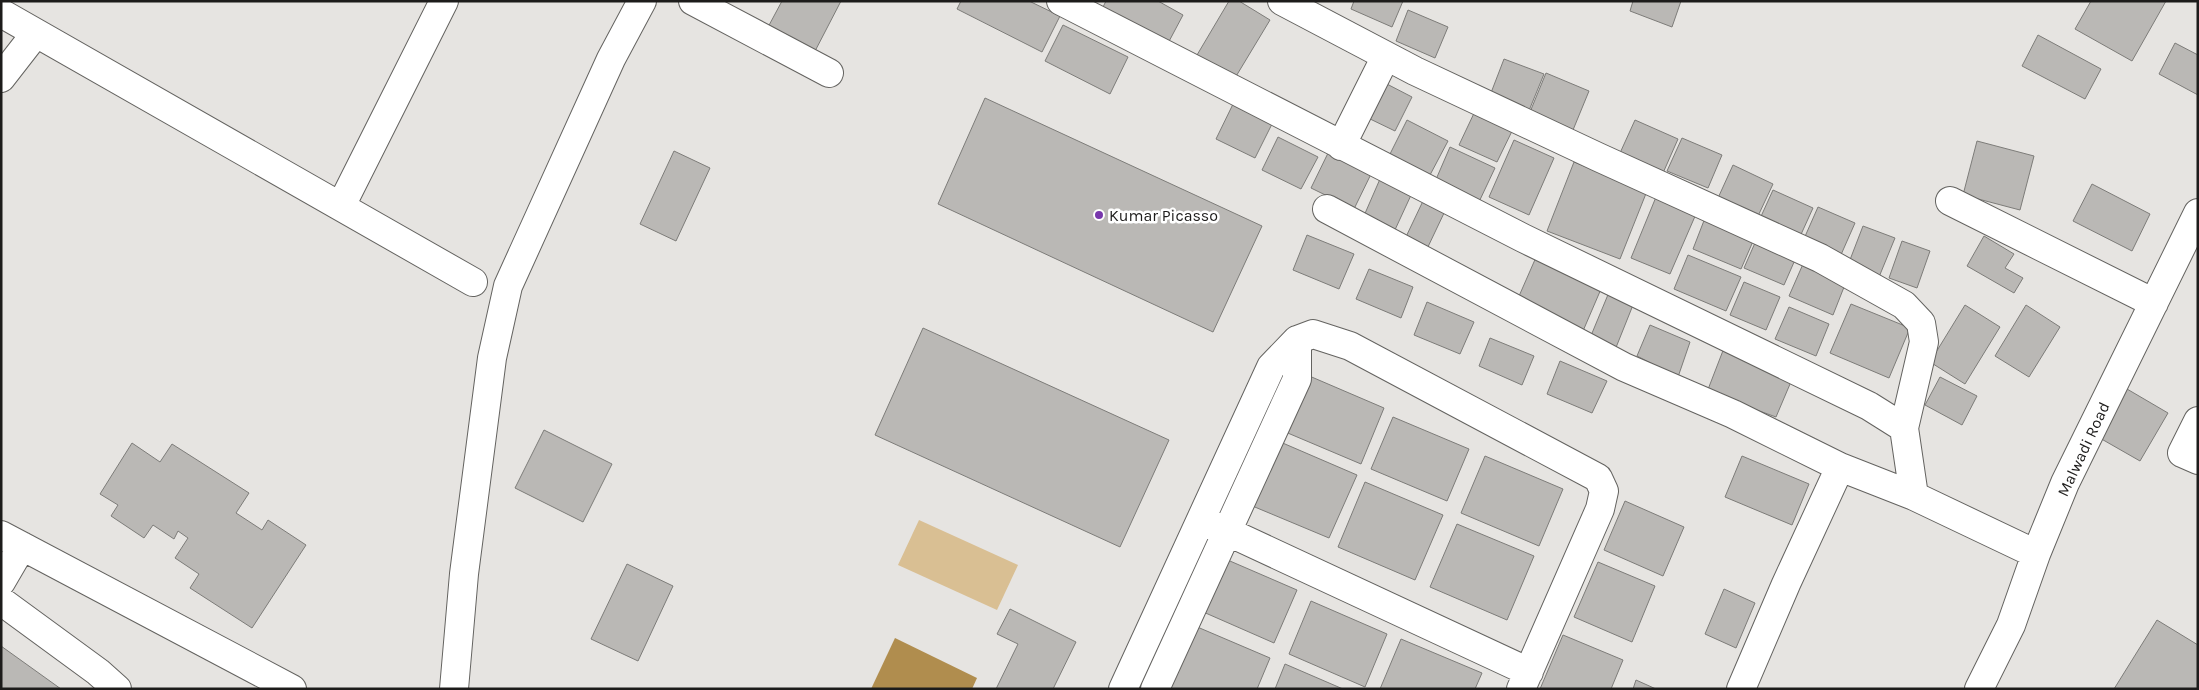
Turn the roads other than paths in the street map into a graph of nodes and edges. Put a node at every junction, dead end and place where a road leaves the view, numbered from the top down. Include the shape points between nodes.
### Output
1 (444, 1) edge
2 (642, 1) edge
3 (693, 1) edge
4 (1061, 1) edge
5 (1282, 1) edge
6 (1, 13) edge
7 (36, 33) junction
8 (1386, 56) junction
9 (829, 73) dead end
10 (1, 78) edge
11 (1341, 146) junction
12 (1950, 201) dead end
13 (341, 206) junction
14 (1327, 209) dead end
15 (2198, 213) edge
16 (473, 282) dead end
17 (2154, 303) junction
18 (1297, 340) junction
19 (2198, 421) edge
20 (1904, 428) junction
21 (2198, 460) edge
22 (1840, 467) junction
23 (1914, 496) junction
24 (1201, 520) junction
25 (1226, 532) junction
26 (11, 540) edge
27 (2036, 554) junction
28 (1, 582) edge
29 (1, 601) edge
30 (1525, 680) edge
31 (117, 689) edge
32 (292, 689) edge
33 (454, 689) edge
34 (1123, 689) edge
35 (1154, 689) edge
36 (1741, 689) edge
37 (1979, 689) edge

1 - 13 street
2 - 33 street via 611,59 508,286 492,358 464,574
3 - 9 street
4 - 11 street
5 - 8 street
6 - 7 street
7 - 10 street
7 - 13 street
8 - 11 street
8 - 20 street via 1598,158 1820,258 1904,305 1921,323 1924,342
11 - 20 street via 1869,406
12 - 17 street
13 - 16 street
14 - 22 street via 1624,367 1733,414
15 - 17 street, Malwadi Road
17 - 27 street, Malwadi Road via 2065,483
18 - 24 street via 1271,367
18 - 25 street via 1297,379
18 - 30 street via 1313,334 1350,346 1598,478 1604,491 1600,509
19 - 21 street via 2182,453
20 - 23 street
22 - 23 street
22 - 36 street
23 - 27 street
24 - 25 street
24 - 34 street
25 - 30 street
25 - 35 street
26 - 28 street
26 - 32 street
27 - 37 street, Malwadi Road via 2011,625
29 - 31 street

